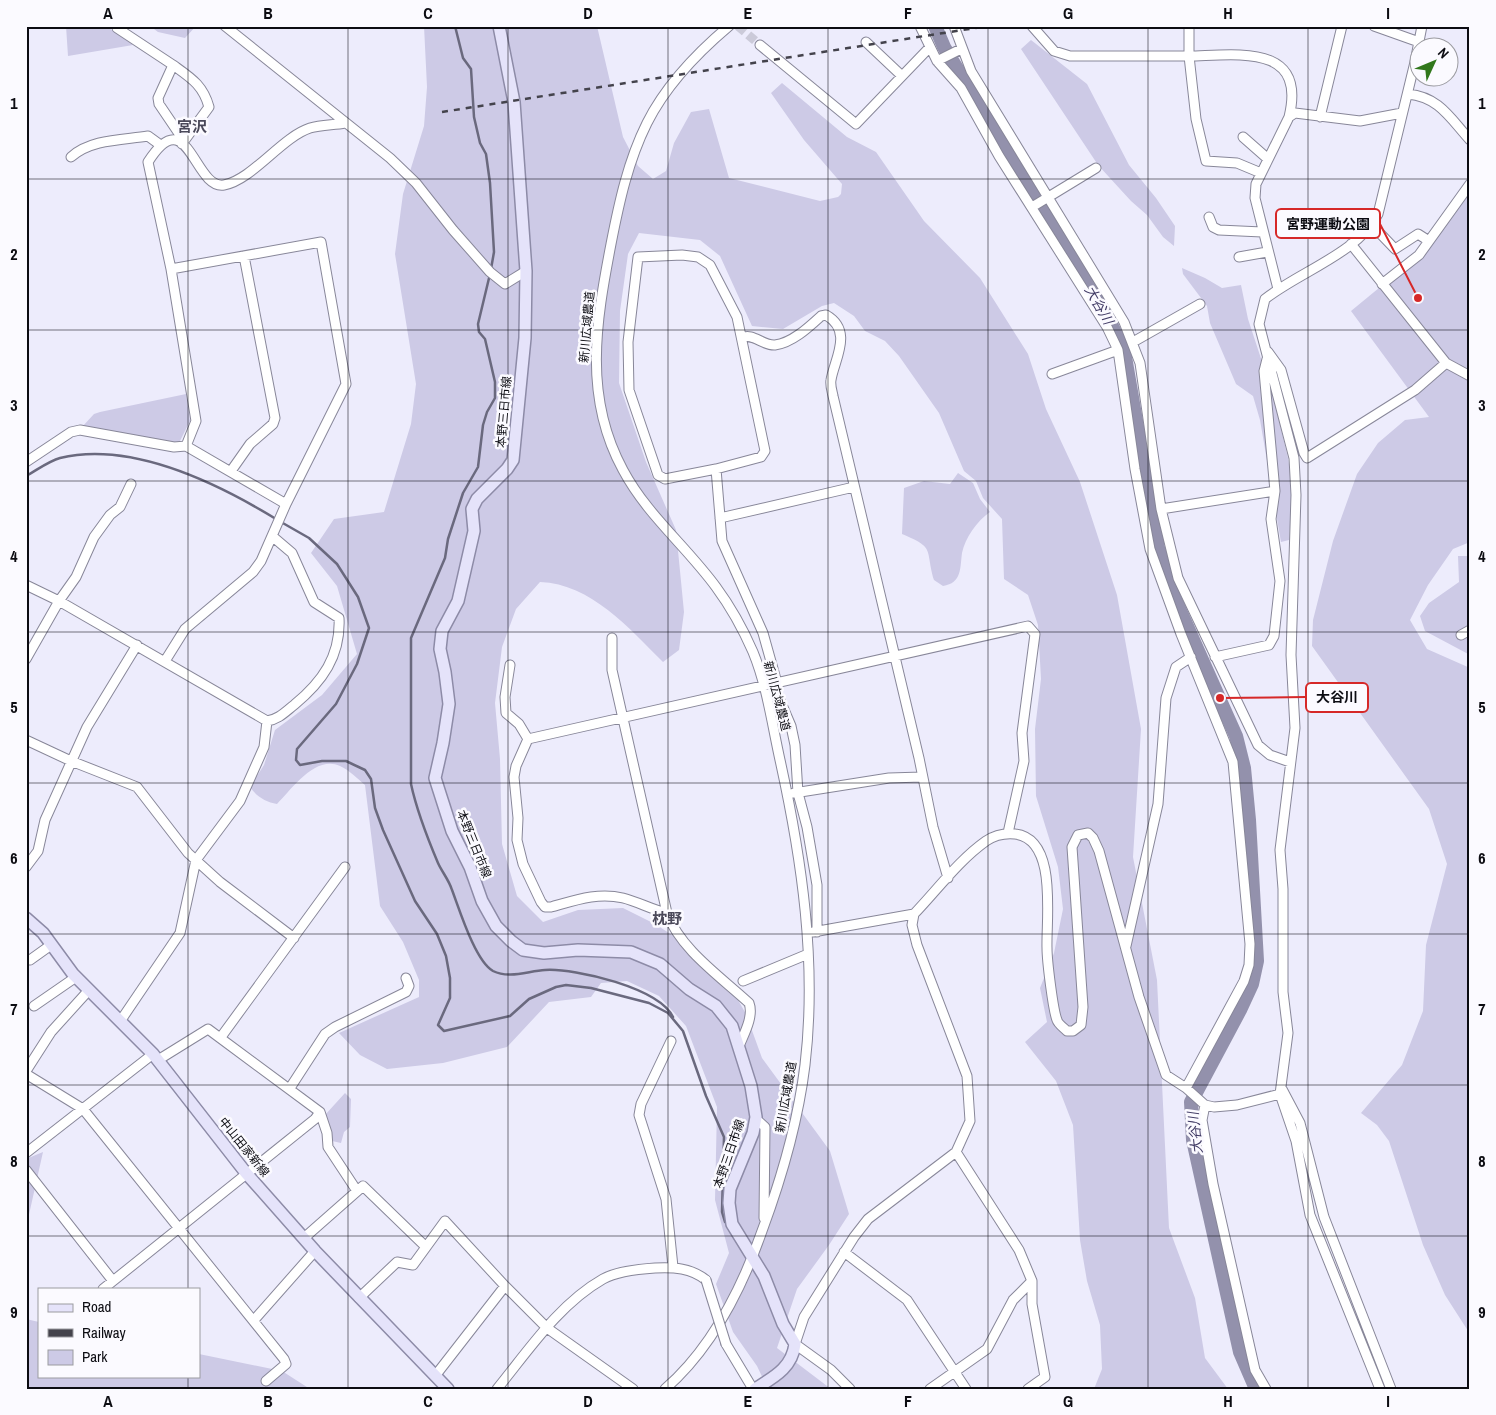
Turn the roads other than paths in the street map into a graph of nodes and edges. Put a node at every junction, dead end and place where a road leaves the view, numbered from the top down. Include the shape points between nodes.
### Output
1 (225, 26) edge
2 (499, 26) edge
3 (728, 26) edge
4 (920, 26) edge
5 (954, 26) edge
6 (1032, 26) edge
7 (1189, 26) edge
8 (1342, 26) edge
9 (1374, 26) edge
10 (117, 28) dead end
11 (1408, 38) edge
12 (866, 42) dead end
13 (760, 45) tunnel mouth
14 (930, 47) junction
15 (961, 49) junction
16 (1189, 56) junction
17 (937, 61) junction
18 (173, 65) junction
19 (902, 76) junction
20 (1409, 88) edge
21 (1408, 94) junction
22 (1402, 113) junction
23 (1289, 117) junction
24 (1320, 117) junction
25 (345, 123) junction
26 (1244, 137) dead end
27 (1470, 140) edge
28 (183, 143) junction
29 (159, 144) junction
30 (71, 157) dead end
31 (1268, 160) junction
32 (1096, 168) dead end
33 (1261, 173) junction
34 (1470, 184) edge
35 (1048, 197) junction
36 (1032, 207) junction
37 (1209, 217) dead end
38 (1372, 225) junction
39 (1262, 232) junction
40 (1429, 241) junction
41 (1351, 244) junction
42 (1267, 252) junction
43 (244, 256) junction
44 (1238, 257) dead end
45 (170, 269) junction
46 (526, 271) junction
47 (1382, 284) junction
48 (1278, 289) junction
49 (1200, 304) dead end
50 (742, 338) junction
51 (1133, 342) junction
52 (1118, 350) junction
53 (1266, 352) junction
54 (1446, 363) junction
55 (1052, 374) dead end
56 (1470, 376) edge
57 (186, 446) junction
58 (26, 462) edge
59 (716, 469) junction
60 (231, 472) junction
61 (131, 484) dead end
62 (854, 487) junction
63 (1275, 491) junction
64 (286, 504) junction
65 (1161, 509) junction
66 (720, 518) junction
67 (272, 536) junction
68 (26, 585) edge
69 (59, 601) junction
70 (1470, 630) edge
71 (1461, 635) dead end
72 (612, 638) dead end
73 (138, 646) junction
74 (894, 657) junction
75 (1191, 657) junction
76 (1215, 657) junction
77 (26, 659) edge
78 (165, 661) junction
79 (510, 665) dead end
80 (771, 684) junction
81 (623, 719) junction
82 (267, 720) junction
83 (528, 739) junction
84 (26, 740) edge
85 (71, 761) junction
86 (1290, 762) junction
87 (922, 777) junction
88 (798, 793) junction
89 (788, 794) junction
90 (1008, 834) junction
91 (196, 860) junction
92 (26, 867) edge
93 (345, 867) dead end
94 (948, 878) junction
95 (667, 913) junction
96 (914, 914) junction
97 (26, 918) edge
98 (817, 932) junction
99 (807, 934) junction
100 (294, 938) junction
101 (52, 945) junction
102 (1126, 946) junction
103 (808, 954) junction
104 (30, 960) dead end
105 (76, 977) junction
106 (406, 978) dead end
107 (744, 981) dead end
108 (89, 990) junction
109 (34, 1006) dead end
110 (121, 1020) junction
111 (221, 1037) junction
112 (671, 1041) dead end
113 (739, 1046) junction
114 (155, 1057) junction
115 (26, 1072) edge
116 (290, 1088) junction
117 (1186, 1088) junction
118 (1281, 1092) junction
119 (1205, 1105) junction
120 (83, 1109) junction
121 (320, 1112) junction
122 (756, 1118) junction
123 (956, 1152) junction
124 (26, 1153) edge
125 (26, 1170) edge
126 (246, 1173) junction
127 (357, 1191) junction
128 (764, 1228) junction
129 (179, 1229) junction
130 (304, 1238) junction
131 (426, 1247) junction
132 (316, 1251) junction
133 (844, 1252) junction
134 (753, 1257) junction
135 (672, 1267) junction
136 (1032, 1280) junction
137 (113, 1281) junction
138 (505, 1286) junction
139 (104, 1288) edge
140 (359, 1298) junction
141 (254, 1320) junction
142 (547, 1328) junction
143 (795, 1344) junction
144 (956, 1372) junction
145 (435, 1376) junction
146 (266, 1381) dead end
147 (448, 1389) edge
148 (497, 1389) edge
149 (633, 1389) edge
150 (665, 1389) edge
151 (754, 1389) edge
152 (850, 1389) edge
153 (930, 1389) edge
154 (966, 1389) edge
155 (1028, 1389) edge
156 (1266, 1389) edge
157 (1380, 1389) edge
158 (1391, 1389) edge

1 - 25 street
2 - 46 main road, 本野三日市線 via 514,102
3 - 80 street, 新川広域農道 via 673,82 648,121 633,155 606,266 594,355 598,399 609,442 623,471 643,503 715,586
4 - 14 street
5 - 15 street
6 - 16 street via 1054,51 1070,56
7 - 16 street
8 - 24 street
9 - 11 street
10 - 18 street
12 - 19 street
13 - 19 street via 856,124
14 - 17 street
14 - 19 street
15 - 17 street
15 - 35 street via 971,71
16 - 23 street via 1255,55 1269,58 1288,76 1292,90
16 - 33 street via 1196,118 1206,161 1237,164
17 - 36 street via 961,88
18 - 28 street via 158,98
18 - 28 street via 205,92 209,107
20 - 21 street
21 - 22 street
21 - 27 street via 1421,95 1436,102
22 - 24 street via 1360,121
22 - 38 street via 1378,214
23 - 24 street via 1295,113
23 - 31 street
25 - 28 street via 310,128 241,177 224,185 214,184 206,177
25 - 46 street via 416,183 490,272 505,284
26 - 31 street
28 - 29 street via 169,140
29 - 30 street via 148,136 92,144
29 - 45 street via 148,162
31 - 33 street
32 - 35 street
33 - 39 street via 1255,198
34 - 40 street
35 - 36 street
35 - 51 street via 1101,282
36 - 52 street
37 - 39 street via 1213,227 1220,230
38 - 40 street via 1395,249 1418,234
38 - 41 street
39 - 42 street
40 - 47 street via 1418,256
41 - 47 street
41 - 48 street
42 - 44 street
42 - 48 street
43 - 45 street
43 - 60 street via 275,418 273,424 250,444
43 - 64 street via 321,242 338,334 346,384
45 - 57 street via 196,421
46 - 113 main road, 本野三日市線 via 525,338 513,460 477,499 472,509 474,531 458,602 442,630 440,649 449,704 435,778 452,832 470,867 482,901 496,926 511,942 523,950 544,953 578,950 631,952 660,964 689,989 716,1006 732,1026
47 - 54 street
48 - 53 street via 1265,299 1262,308 1260,324
49 - 51 street
50 - 59 street via 765,451 761,457
50 - 59 street via 732,303 710,265 698,257 682,254 638,256 628,342 629,390 658,475 665,479
50 - 62 street via 750,336 767,344 782,343 821,316 831,317 841,337 840,356 831,382
51 - 65 street via 1140,363
52 - 55 street
52 - 75 street via 1134,469 1150,549
53 - 54 street via 1281,370 1307,458 1415,390
53 - 63 street via 1264,371
53 - 86 street via 1294,458 1296,486 1291,655 1295,728
54 - 56 street
57 - 58 street via 174,447 80,430
57 - 60 street
59 - 66 street
60 - 64 street
61 - 69 street via 120,506 94,537 76,577
62 - 66 street
62 - 74 street
63 - 65 street
63 - 76 street via 1271,519 1280,580 1274,636 1269,645
64 - 67 street
65 - 76 street via 1178,578
66 - 80 street via 722,541 763,633
67 - 78 street via 253,572 185,629
67 - 82 street via 292,553 314,602 339,618 339,627 331,665 313,689 277,719
68 - 69 street
69 - 73 street
69 - 77 street
70 - 71 street
72 - 81 street via 612,670
73 - 78 street
73 - 85 street via 87,727
74 - 80 street
74 - 87 street
74 - 90 street via 1028,626 1035,634 1022,733 1024,761
75 - 102 street via 1176,667 1166,698 1158,804
75 - 117 street via 1233,762 1250,944 1244,981
76 - 86 street via 1258,745 1270,755
78 - 82 street
79 - 83 street via 506,713 519,724
80 - 81 street
80 - 88 street via 791,726
80 - 89 street, 新川広域農道
81 - 83 street
81 - 95 street
82 - 91 street via 264,746 240,801
83 - 95 street via 515,772 517,840 523,864 545,907 603,895 625,898 651,910
84 - 85 street
85 - 91 street via 137,787
85 - 92 street via 45,820 38,851
86 - 118 street via 1280,850 1283,992 1288,1033
87 - 88 street via 889,778
87 - 94 street
88 - 89 street
88 - 98 street via 814,858 819,913
89 - 99 street, 新川広域農道
90 - 94 street via 988,840
90 - 102 street via 1031,839 1040,854 1049,892 1047,949 1057,1021 1067,1031 1081,1025 1083,1007 1072,860 1072,847 1078,835 1088,833 1099,851 1111,903
91 - 100 street
91 - 110 street via 180,934
93 - 100 street
94 - 96 street
95 - 113 street via 672,928 684,945 749,1003 750,1018
96 - 98 street
96 - 123 street via 912,925 917,945 967,1076 970,1122
97 - 101 main road, 中山田家新線
98 - 99 street
99 - 103 street, 新川広域農道
100 - 111 street
101 - 104 street
101 - 105 main road, 中山田家新線
102 - 117 street via 1139,997 1166,1075
103 - 107 street
103 - 128 street, 新川広域農道 via 805,1063 778,1186
105 - 108 main road, 中山田家新線
105 - 109 street
106 - 116 street via 409,986 406,992 325,1034
108 - 110 main road, 中山田家新線
108 - 115 street via 51,1032
110 - 114 main road, 中山田家新線
111 - 114 street via 208,1029
111 - 116 street
112 - 135 street via 641,1104 640,1115 666,1199
113 - 122 main road, 本野三日市線
114 - 120 street
114 - 126 main road, 中山田家新線
115 - 120 street
116 - 121 street
117 - 119 street
118 - 119 street via 1237,1105
118 - 157 street via 1296,1141 1310,1215
118 - 158 street via 1300,1124 1324,1216
119 - 156 street via 1202,1120 1213,1184 1255,1370
120 - 124 street
120 - 129 street
121 - 126 street
121 - 127 street via 328,1146
122 - 128 street via 765,1127
122 - 134 main road, 本野三日市線 via 728,1203 732,1224
123 - 133 street via 868,1219
123 - 136 street via 1019,1250
125 - 137 street
126 - 129 street
126 - 130 main road, 中山田家新線
127 - 130 street
127 - 131 street via 363,1186
128 - 134 street, 新川広域農道
129 - 137 street
129 - 141 street
130 - 132 main road, 中山田家新線
131 - 138 street via 445,1221
131 - 140 street via 413,1265 397,1262
132 - 140 main road, 中山田家新線
132 - 141 street
133 - 143 street via 804,1317
133 - 144 street via 907,1300
134 - 143 main road, 本野三日市線
134 - 150 street, 新川広域農道 via 730,1303 701,1349
135 - 142 street via 604,1278 577,1298
135 - 151 street, bridge via 696,1273 706,1280 726,1344
136 - 144 street via 1013,1300 987,1348
136 - 155 street via 1032,1304 1045,1377
137 - 139 street
138 - 142 street
138 - 145 street
140 - 145 main road, 中山田家新線
141 - 146 street via 286,1364
142 - 148 street
142 - 149 street
143 - 151 main road via 793,1357 781,1372
143 - 152 street via 831,1370
144 - 153 street
144 - 154 street
145 - 147 main road, 中山田家新線

